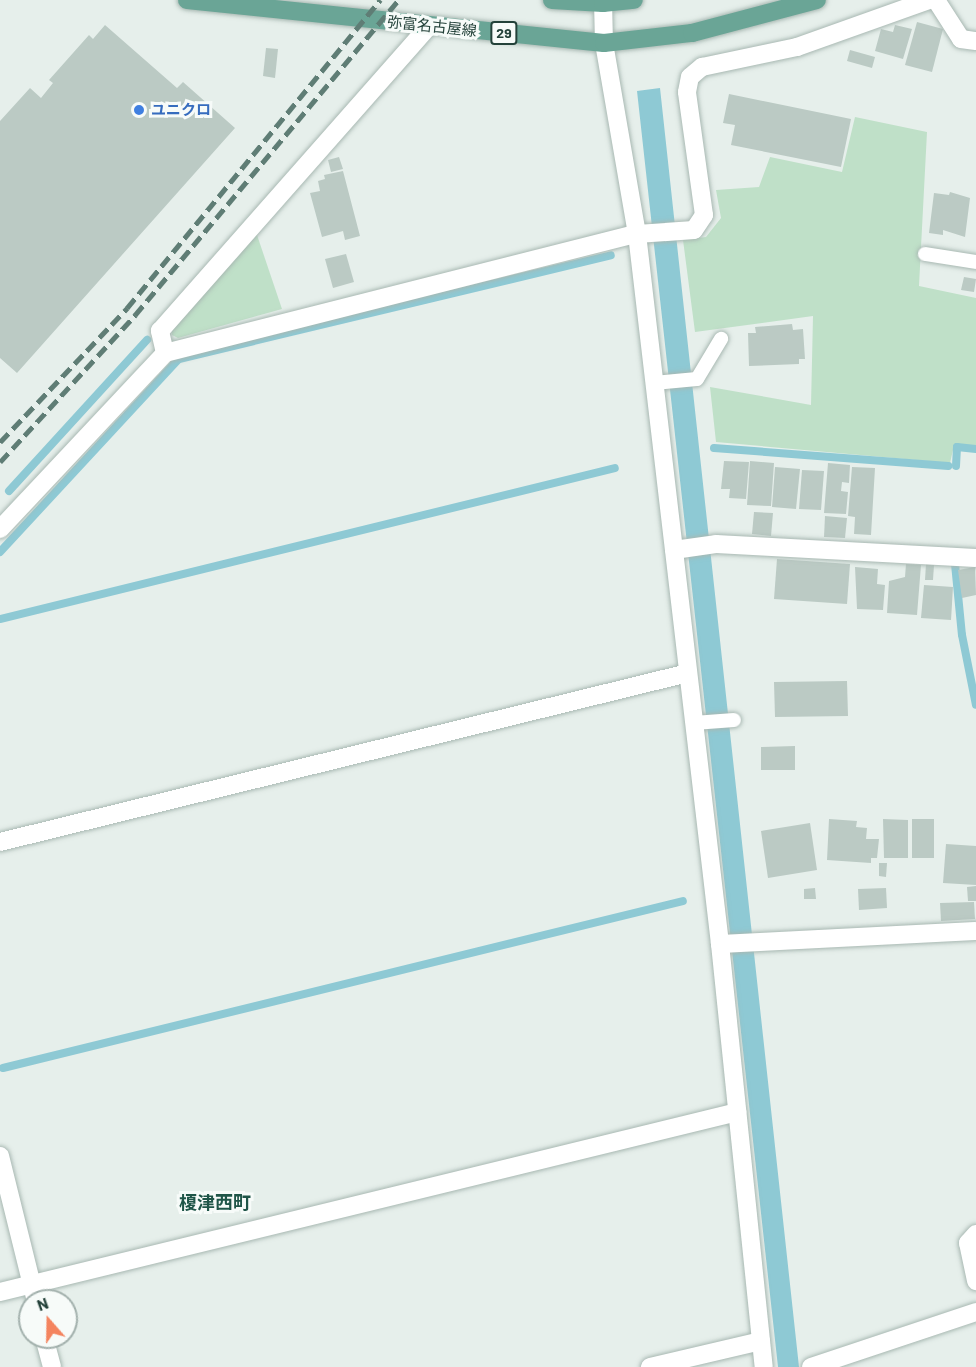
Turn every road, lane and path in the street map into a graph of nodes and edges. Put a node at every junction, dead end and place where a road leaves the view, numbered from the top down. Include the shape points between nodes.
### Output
1 (188, 0) edge
2 (552, 0) edge
3 (634, 0) edge
4 (817, 0) edge
5 (929, 0) edge
6 (936, 0) edge
7 (603, 2) edge
8 (429, 26) junction
9 (976, 41) edge
10 (604, 43) junction
11 (642, 234) junction
12 (925, 254) dead end
13 (976, 262) edge
14 (721, 339) dead end
15 (165, 353) junction
16 (659, 383) junction
17 (0, 529) edge
18 (679, 549) junction
19 (976, 558) edge
20 (688, 673) junction
21 (734, 720) dead end
22 (698, 723) junction
23 (0, 842) edge
24 (976, 932) edge
25 (724, 944) junction
26 (737, 1112) junction
27 (0, 1156) edge
28 (976, 1233) edge
29 (976, 1281) edge
30 (33, 1289) edge
31 (46, 1289) edge
32 (0, 1292) edge
33 (18, 1292) edge
34 (976, 1312) edge
35 (761, 1341) junction
36 (48, 1349) edge
37 (52, 1367) edge
38 (650, 1367) edge
39 (764, 1367) edge
40 (811, 1367) edge

1 - 8 main road, 弥富名古屋線 / 29
2 - 7 main road
3 - 7 main road
4 - 10 main road, 弥富名古屋線 / 29 via 692,33
5 - 11 street via 797,47 702,67 690,77 687,92 704,215 694,230
6 - 9 street via 962,39
7 - 10 street
8 - 10 main road, 弥富名古屋線 / 29
8 - 15 street via 160,331
10 - 11 street
11 - 15 street
11 - 16 street
12 - 13 lane
14 - 16 lane via 697,379
15 - 17 street
16 - 18 street
18 - 19 street via 716,544
18 - 20 street
20 - 22 street
20 - 23 street
21 - 22 lane
22 - 25 street
24 - 25 street
25 - 26 street
26 - 31 street
26 - 35 street
27 - 30 street
28 - 29 street via 968,1244
32 - 33 street
34 - 40 street
35 - 38 street
35 - 39 street
36 - 37 street

